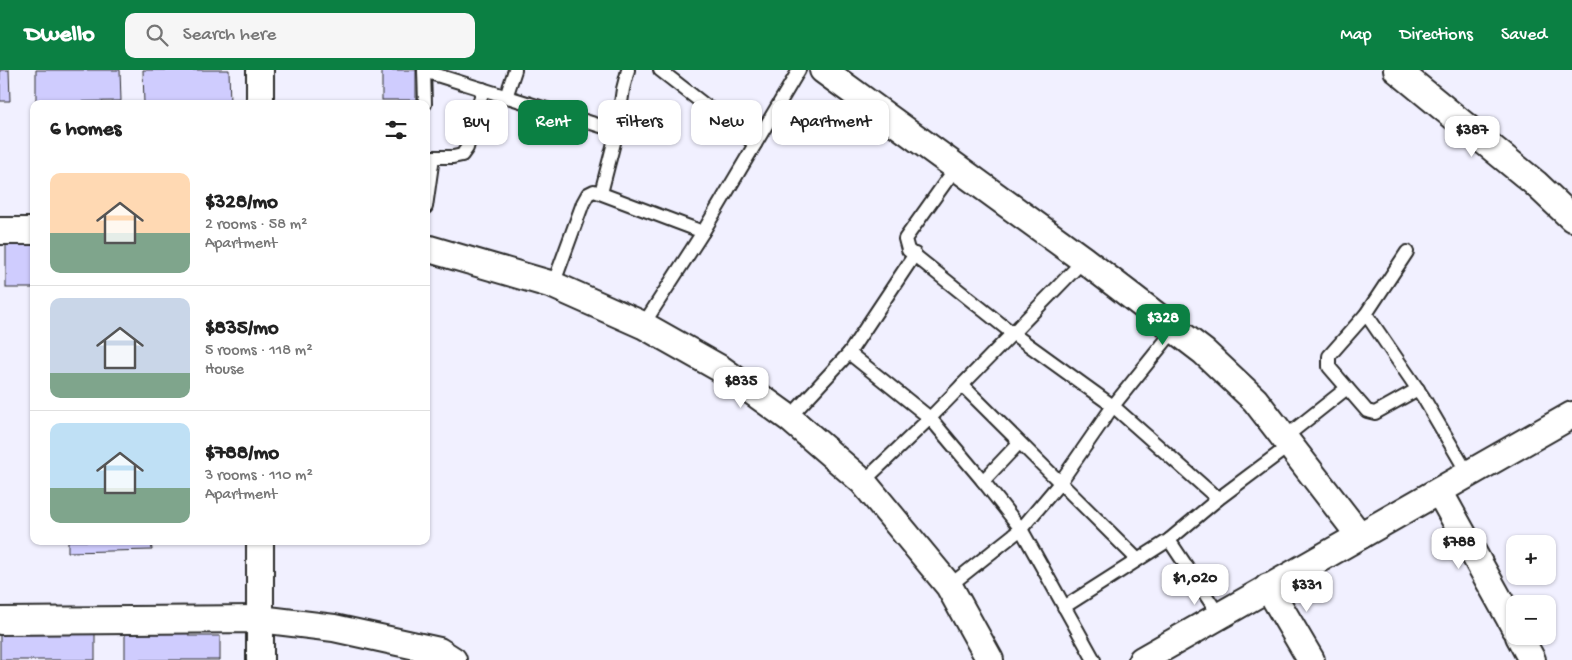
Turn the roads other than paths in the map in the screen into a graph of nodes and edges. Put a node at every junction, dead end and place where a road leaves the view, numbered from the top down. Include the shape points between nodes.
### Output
1 (260, 70) edge
2 (515, 70) edge
3 (628, 70) edge
4 (660, 70) edge
5 (799, 70) edge
6 (823, 70) edge
7 (1397, 70) edge
8 (424, 71) edge
9 (483, 89) junction
10 (506, 97) junction
11 (260, 100) edge
12 (425, 100) edge
13 (621, 100) edge
14 (699, 100) edge
15 (598, 125) edge
16 (762, 132) edge
17 (614, 145) edge
18 (754, 145) edge
19 (430, 157) edge
20 (957, 166) junction
21 (602, 193) junction
22 (1572, 218) edge
23 (0, 231) edge
24 (30, 231) edge
25 (704, 232) junction
26 (430, 249) edge
27 (1407, 252) dead end
28 (915, 254) junction
29 (1084, 260) junction
30 (553, 285) junction
31 (1366, 314) junction
32 (643, 325) junction
33 (1175, 330) junction
34 (1012, 333) junction
35 (849, 353) junction
36 (962, 386) junction
37 (1347, 388) junction
38 (1418, 389) junction
39 (1112, 406) junction
40 (1572, 415) edge
41 (788, 418) junction
42 (930, 418) junction
43 (1287, 441) junction
44 (1019, 444) junction
45 (1468, 474) junction
46 (983, 481) junction
47 (864, 482) junction
48 (1059, 484) junction
49 (1439, 491) junction
50 (1218, 499) junction
51 (1021, 529) junction
52 (1360, 536) junction
53 (1169, 540) junction
54 (260, 545) edge
55 (1137, 560) junction
56 (949, 586) junction
57 (1268, 588) junction
58 (1064, 607) junction
59 (1506, 612) edge
60 (1219, 616) junction
61 (260, 619) junction
62 (0, 621) edge
63 (1524, 645) edge
64 (260, 660) edge
65 (454, 660) edge
66 (990, 660) edge
67 (1094, 660) edge
68 (1142, 660) edge
69 (1311, 660) edge
70 (1532, 660) edge

1 - 11 street
2 - 10 lane
3 - 13 lane
4 - 14 lane
5 - 16 lane
6 - 20 street
7 - 22 street
8 - 9 lane
8 - 12 lane
9 - 10 lane
9 - 19 lane via 467,148 462,155
10 - 15 lane
17 - 21 lane
18 - 25 lane
20 - 28 lane via 905,240 908,250
20 - 29 street
21 - 25 lane
21 - 30 lane via 594,191 588,194 583,203
23 - 24 street
25 - 32 lane
26 - 30 street
27 - 31 lane
28 - 34 lane
28 - 35 lane
29 - 33 street
29 - 34 lane
30 - 32 street
31 - 37 lane via 1329,356 1329,367
31 - 38 lane
32 - 41 street via 722,369
33 - 39 lane
33 - 43 street via 1204,352 1254,400
34 - 36 lane
34 - 39 lane
35 - 41 lane
35 - 42 lane
36 - 42 lane
36 - 44 lane
37 - 38 lane via 1371,413
37 - 43 lane
38 - 45 lane
39 - 48 lane
39 - 50 lane
40 - 45 street
41 - 47 street
42 - 46 lane
42 - 47 lane
43 - 50 lane
43 - 52 street
44 - 46 lane
44 - 48 lane
45 - 49 street
46 - 51 lane
47 - 56 street
48 - 51 lane
48 - 55 lane
49 - 52 street
49 - 59 street
50 - 53 lane
51 - 56 lane
51 - 58 lane
52 - 57 street
53 - 55 lane
53 - 60 lane
54 - 61 street
55 - 58 lane
56 - 66 street
57 - 60 street
57 - 69 street
58 - 67 lane
60 - 68 street
61 - 62 street
61 - 64 street
61 - 65 street via 334,628 440,651
63 - 70 street

